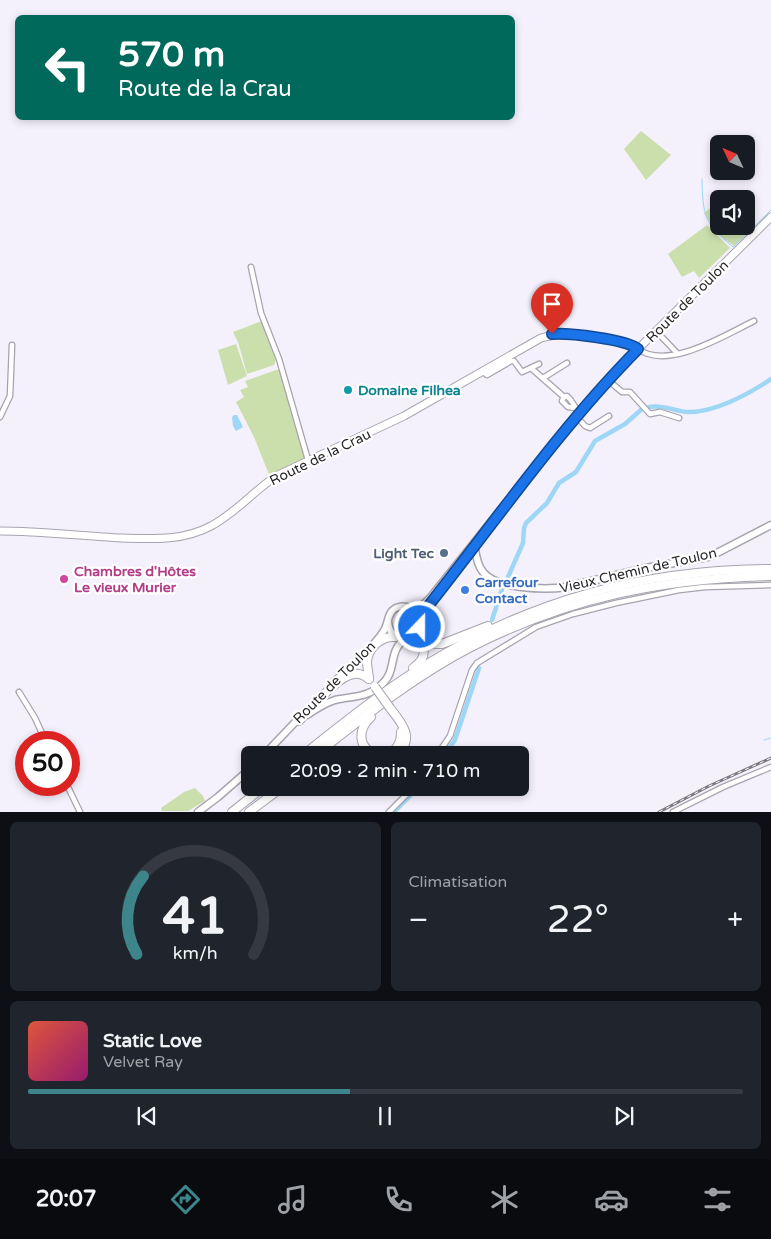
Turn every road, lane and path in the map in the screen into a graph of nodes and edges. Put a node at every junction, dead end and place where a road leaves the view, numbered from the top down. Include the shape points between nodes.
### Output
1 (771, 217) edge
2 (250, 267) dead end
3 (754, 321) dead end
4 (656, 331) junction
5 (648, 338) junction
6 (12, 345) dead end
7 (631, 345) junction
8 (638, 349) junction
9 (677, 353) junction
10 (567, 363) dead end
11 (539, 364) dead end
12 (531, 368) junction
13 (482, 371) junction
14 (543, 378) junction
15 (608, 380) junction
16 (577, 412) junction
17 (609, 416) dead end
18 (0, 417) edge
19 (679, 418) dead end
20 (308, 460) junction
21 (508, 501) junction
22 (771, 525) edge
23 (0, 531) edge
24 (470, 551) junction
25 (771, 569) edge
26 (771, 576) edge
27 (771, 586) edge
28 (566, 599) junction
29 (412, 609) junction
30 (420, 618) junction
31 (535, 619) junction
32 (388, 620) junction
33 (420, 627) junction
34 (395, 636) junction
35 (407, 638) junction
36 (372, 645) junction
37 (369, 679) junction
38 (19, 692) dead end
39 (391, 709) junction
40 (299, 721) junction
41 (41, 731) edge
42 (276, 742) junction
43 (272, 746) edge
44 (309, 746) edge
45 (316, 746) edge
46 (327, 746) edge
47 (364, 746) edge
48 (402, 746) edge
49 (404, 746) edge
50 (443, 746) edge
51 (771, 767) edge
52 (241, 777) edge
53 (72, 796) edge
54 (247, 796) edge
55 (252, 796) edge
56 (265, 796) edge
57 (270, 796) edge
58 (405, 796) edge
59 (80, 812) edge
60 (198, 812) edge
61 (227, 812) edge
62 (232, 812) edge
63 (244, 812) edge
64 (249, 812) edge
65 (389, 812) edge
66 (673, 812) edge

1 - 4 main road, Route de Toulon
2 - 20 street via 261,313 279,359
3 - 9 street via 692,350
4 - 5 main road, Route de Toulon
4 - 9 street
5 - 7 main road
5 - 8 main road, Route de Toulon
6 - 18 street via 10,396
7 - 8 main road, Route de la Crau
7 - 13 main road, Route de la Crau via 570,333 552,334 527,344
8 - 9 street via 657,356
8 - 15 main road, Route de Toulon
10 - 14 street
11 - 12 street
12 - 13 street via 522,372 511,361 487,376
12 - 14 street
13 - 20 main road, Route de la Crau via 404,416
14 - 16 street via 564,398 562,401
15 - 16 main road, Route de Toulon
15 - 19 street via 622,392 630,392 650,414 660,412
16 - 17 street via 585,426 590,428
16 - 21 main road, Route de Toulon
20 - 23 main road, Route de la Crau via 268,481 212,526 185,536 146,539
21 - 24 main road, Route de Toulon
21 - 24 main road, Route de Toulon
22 - 24 main road, Vieux Chemin de Toulon via 717,554 552,589 494,580 483,572
24 - 29 main road, Route de Toulon via 427,601
24 - 30 main road, Route de Toulon
25 - 28 highway via 664,577
26 - 31 highway via 700,579 658,585 589,601
27 - 50 street via 705,587 640,597 536,627 477,663 450,736
28 - 33 highway via 538,606 442,644 426,641
28 - 45 highway via 497,627 438,658 382,695
29 - 30 main road
29 - 32 main road via 397,608
30 - 33 main road
31 - 46 highway via 471,647 441,665
31 - 47 highway via 413,686 363,726 361,738
32 - 34 main road via 389,630
32 - 36 main road, Route de Toulon via 384,632
33 - 35 main road via 418,632
34 - 35 main road
34 - 37 highway via 382,639 371,651
35 - 40 main road, Route de Toulon via 395,649 391,672 380,687 366,695 330,702
35 - 44 highway via 423,646 424,655 419,664
36 - 37 highway via 365,661
36 - 42 main road, Route de Toulon
37 - 39 highway, bridge
37 - 40 highway via 360,674 343,678
38 - 41 street
39 - 48 highway via 400,728
39 - 49 highway via 405,728
40 - 42 main road, Route de Toulon
42 - 43 main road, Route de Toulon
51 - 66 street
52 - 60 main road
53 - 59 street
54 - 61 highway
55 - 62 highway
56 - 63 highway
57 - 64 highway
58 - 65 street

